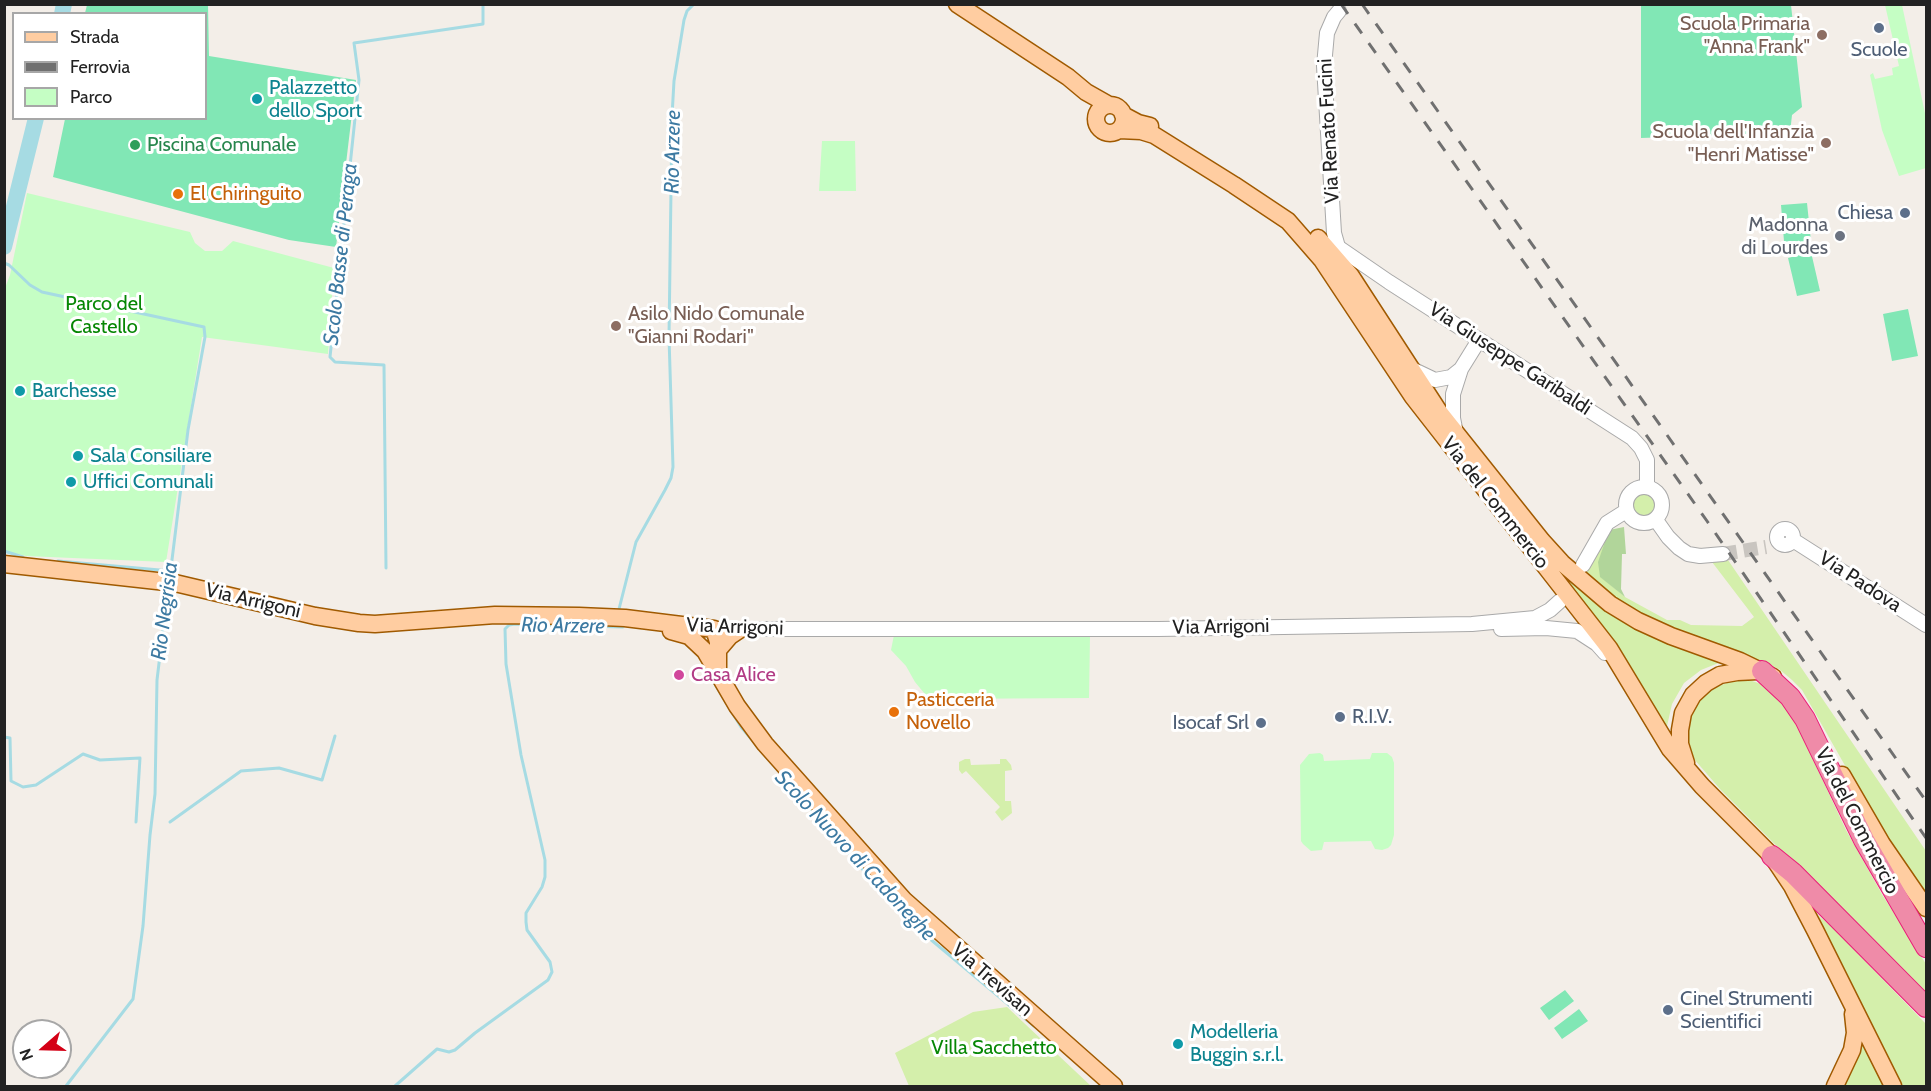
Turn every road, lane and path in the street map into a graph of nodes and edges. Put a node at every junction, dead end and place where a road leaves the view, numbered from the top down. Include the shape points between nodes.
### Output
1 (957, 4) edge
2 (1339, 11) dead end
3 (1086, 92) junction
4 (1109, 105) junction
5 (1096, 117) junction
6 (1121, 122) junction
7 (1307, 233) junction
8 (1342, 252) joint
9 (1479, 340) junction
10 (1412, 368) junction
11 (1461, 369) junction
12 (1456, 433) junction
13 (1647, 487) junction
14 (1626, 511) junction
15 (1656, 520) junction
16 (1772, 545) tunnel mouth
17 (1723, 554) tunnel mouth
18 (4, 564) edge
19 (1583, 565) dead end
20 (1560, 601) dead end
21 (643, 621) junction
22 (1473, 624) junction
23 (1926, 625) edge
24 (714, 629) junction
25 (740, 630) junction
26 (713, 652) junction
27 (1762, 672) junction
28 (1632, 685) junction
29 (1688, 770) junction
30 (1772, 856) junction
31 (1926, 908) edge
32 (1926, 947) edge
33 (1851, 1001) junction
34 (1926, 1007) edge
35 (1114, 1086) edge
36 (1835, 1086) edge
37 (1893, 1086) edge

1 - 3 main road via 1068,76
2 - 8 street, Via Renato Fucini via 1327,33 1324,66 1334,233
3 - 4 main road
3 - 5 main road
4 - 5 main road
4 - 6 main road via 1120,109
5 - 6 main road via 1099,128 1109,133
6 - 7 main road via 1161,138
7 - 10 main road, Via del Commercio via 1351,276
7 - 28 main road, Via del Commercio via 1413,397 1574,601
8 - 9 street, Via Giuseppe Garibaldi
9 - 11 street
9 - 13 street, Via Giuseppe Garibaldi via 1632,438 1647,459
10 - 11 street via 1435,380 1451,377
10 - 12 main road, Via del Commercio
11 - 12 street via 1453,394
12 - 27 main road, Via del Commercio via 1542,541 1601,597 1638,621
13 - 14 street via 1630,493
13 - 15 street via 1661,498 1662,510
14 - 15 street via 1640,523
14 - 19 street via 1607,523
15 - 17 street via 1679,549 1688,554
16 - 23 street, Via Padova via 1786,546 1793,540
18 - 21 main road, Via Arrigoni via 169,582 359,623 495,615
20 - 22 street, Via Arrigoni via 1535,618
21 - 24 main road, Via Arrigoni
21 - 26 main road, Via Trevisan via 657,629 689,636
22 - 25 street, Via Arrigoni
22 - 28 street, Via Arrigoni via 1578,631 1597,644
24 - 25 street, Via Arrigoni
24 - 26 main road via 708,639
25 - 26 main road
26 - 35 main road, Via Trevisan via 718,672 737,706 765,744 896,892
27 - 29 main road via 1720,675 1693,695 1683,713 1680,730
27 - 31 main road, Via del Commercio via 1792,689 1882,844
27 - 32 highway, Via del Commercio via 1800,710 1869,849
28 - 29 main road, Via del Commercio via 1670,749
29 - 30 main road, Via del Commercio
30 - 33 main road, Via del Commercio
30 - 34 highway, Via del Commercio
33 - 36 main road via 1854,1041
33 - 37 main road, Via del Commercio

